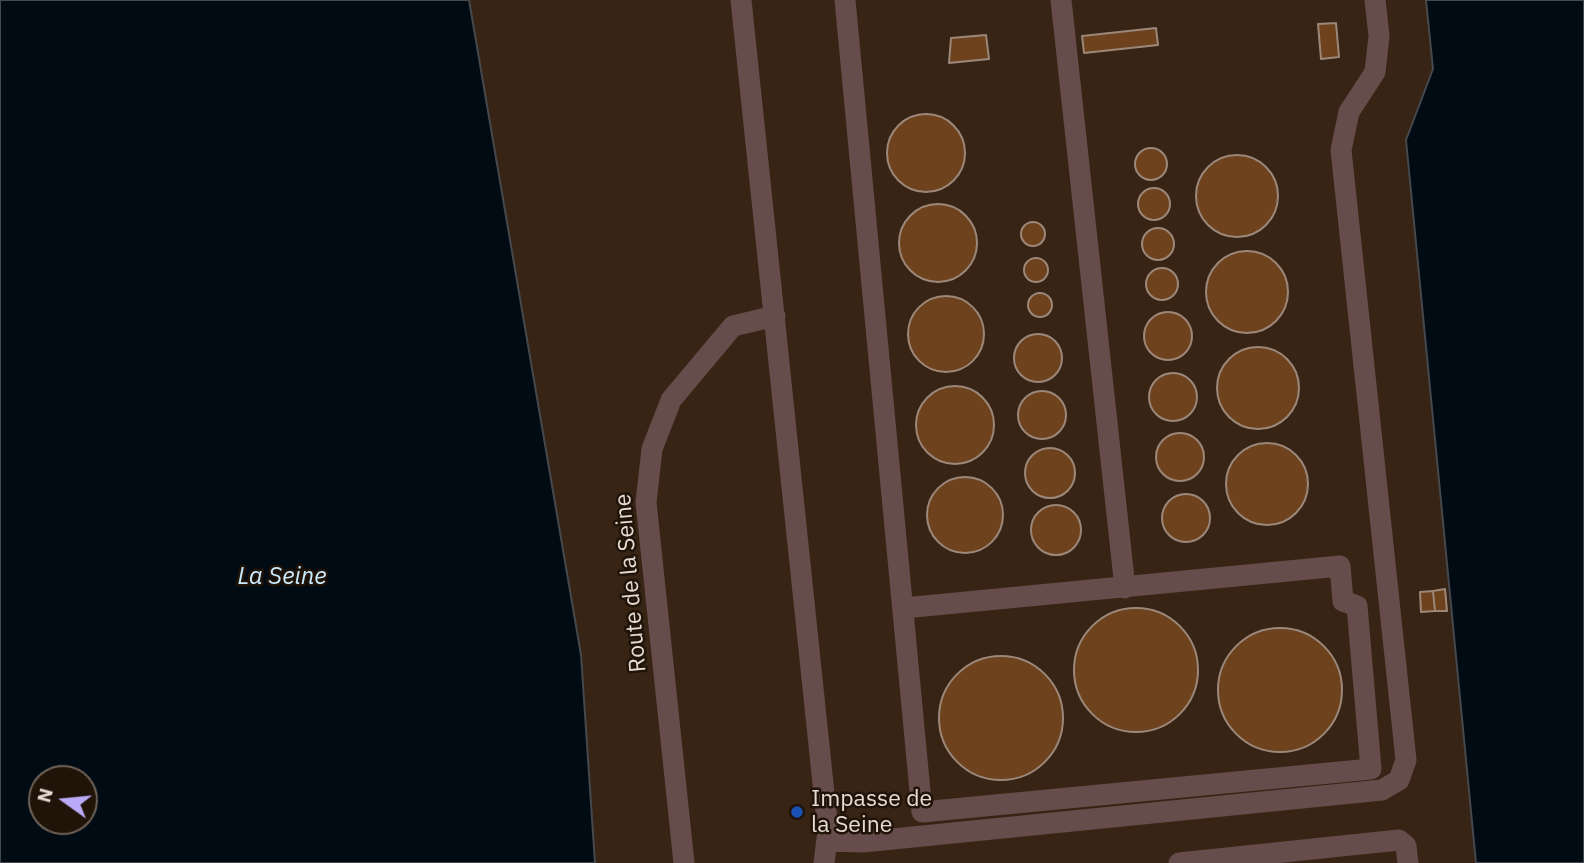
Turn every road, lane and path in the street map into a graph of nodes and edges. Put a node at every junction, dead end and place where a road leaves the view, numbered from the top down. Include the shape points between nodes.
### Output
1 (741, 0) edge
2 (845, 0) edge
3 (1061, 0) edge
4 (1375, 0) edge
5 (775, 316) junction
6 (1125, 588) junction
7 (905, 608) junction
8 (827, 836) junction
9 (684, 863) edge
10 (824, 863) edge
11 (1179, 863) edge
12 (1408, 863) edge

1 - 5 lane
2 - 7 lane
3 - 6 lane
4 - 8 lane via 1379,36 1375,72 1349,112 1341,150 1406,760 1399,780 1382,790 876,841
5 - 8 lane
5 - 9 lane, Route de la Seine via 733,326 671,400 652,449 646,502
6 - 7 lane
6 - 7 lane via 1340,566 1343,601 1357,606 1371,769 922,812
8 - 10 lane
11 - 12 lane via 1399,840 1406,846

